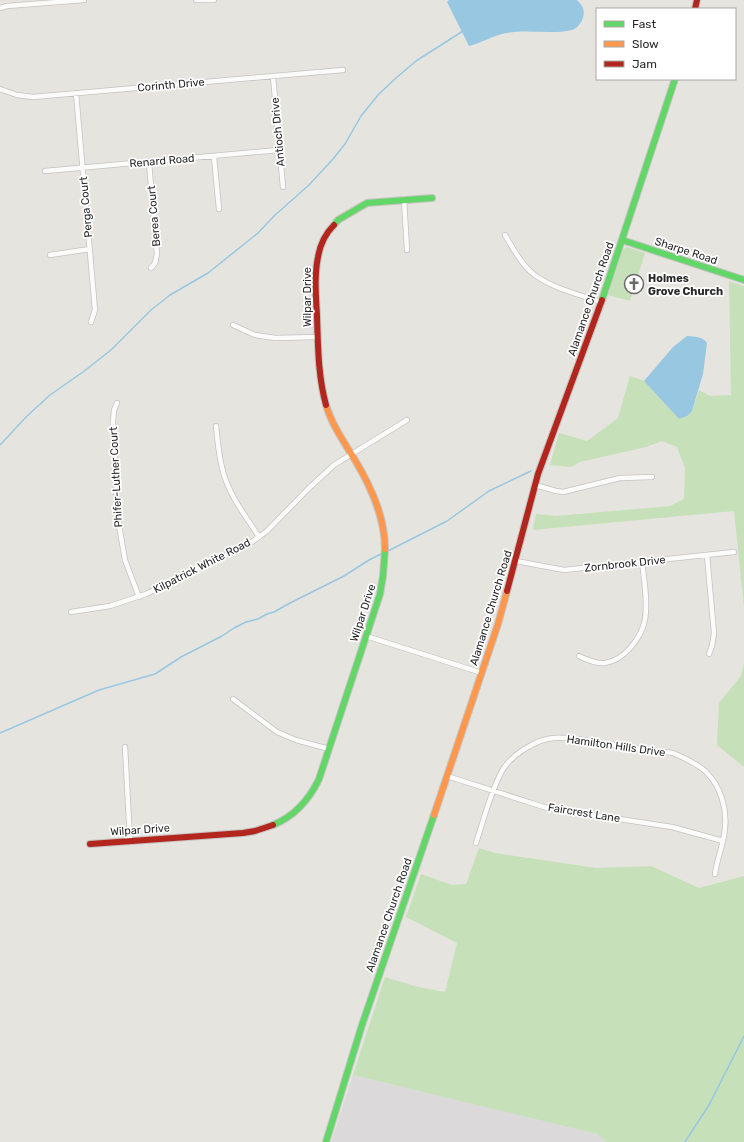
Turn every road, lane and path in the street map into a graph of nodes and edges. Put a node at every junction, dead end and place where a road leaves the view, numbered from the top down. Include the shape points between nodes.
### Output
1 (6, 0) edge
2 (84, 0) edge
3 (196, 0) edge
4 (214, 0) edge
5 (7, 6) junction
6 (0, 8) edge
7 (343, 70) dead end
8 (273, 76) junction
9 (675, 80) edge
10 (0, 89) edge
11 (76, 93) junction
12 (279, 150) junction
13 (214, 157) junction
14 (149, 163) junction
15 (82, 168) junction
16 (45, 171) dead end
17 (283, 187) dead end
18 (432, 198) dead end
19 (404, 199) junction
20 (219, 210) dead end
21 (505, 235) dead end
22 (622, 240) junction
23 (90, 249) junction
24 (407, 250) dead end
25 (50, 255) dead end
26 (151, 268) dead end
27 (744, 280) edge
28 (601, 302) junction
29 (91, 322) dead end
30 (233, 325) dead end
31 (317, 336) junction
32 (117, 403) dead end
33 (407, 420) dead end
34 (216, 426) dead end
35 (351, 455) junction
36 (652, 477) dead end
37 (535, 485) junction
38 (259, 536) junction
39 (734, 552) dead end
40 (707, 555) junction
41 (516, 561) junction
42 (642, 561) junction
43 (139, 597) junction
44 (71, 612) dead end
45 (366, 636) junction
46 (709, 654) dead end
47 (579, 656) dead end
48 (482, 673) junction
49 (233, 700) dead end
50 (125, 747) dead end
51 (329, 749) junction
52 (447, 776) junction
53 (493, 790) junction
54 (130, 841) junction
55 (722, 841) junction
56 (476, 843) dead end
57 (90, 844) dead end
58 (716, 874) dead end
59 (326, 1142) edge

1 - 5 street
2 - 5 street
3 - 4 street
5 - 6 street
7 - 8 street, Corinth Drive
8 - 11 street, Corinth Drive
8 - 12 street, Antioch Drive
9 - 22 main road, Alamance Church Road
10 - 11 street, Corinth Drive via 33,97
11 - 15 street, Perga Court
12 - 13 street, Renard Road
12 - 17 street, Antioch Drive
13 - 14 street, Renard Road
13 - 20 street
14 - 15 street, Renard Road
14 - 26 street, Berea Court via 157,254
15 - 16 street, Renard Road
15 - 23 street, Perga Court
18 - 19 main road, Wilpar Drive
19 - 24 street
19 - 31 main road, Wilpar Drive via 368,202 343,215 328,230 319,248 315,269
21 - 28 street via 519,259 538,279
22 - 27 main road, Sharpe Road
22 - 28 main road, Alamance Church Road
23 - 25 street
23 - 29 street, Perga Court via 95,310
28 - 37 main road, Alamance Church Road
30 - 31 street via 255,335 275,338
31 - 35 main road, Wilpar Drive via 325,401
32 - 43 street, Phifer-Luther Court via 113,421 117,514 125,560
33 - 35 street, Kilpatrick White Road
34 - 38 street via 225,479 236,502
35 - 38 street, Kilpatrick White Road via 321,477
35 - 45 main road, Wilpar Drive via 376,501 385,542 383,584
36 - 37 street via 620,478 563,492
37 - 41 main road, Alamance Church Road
38 - 43 street, Kilpatrick White Road via 249,544
39 - 40 street, Zornbrook Drive
40 - 42 street, Zornbrook Drive
40 - 46 street via 714,633
41 - 42 street, Zornbrook Drive via 564,570
41 - 48 main road, Alamance Church Road
42 - 47 street via 645,619 635,641 627,652 616,660 605,663 593,662
43 - 44 street, Kilpatrick White Road via 110,606
45 - 48 street
45 - 51 main road, Wilpar Drive
48 - 52 main road, Alamance Church Road
49 - 51 street via 277,732
50 - 54 street
51 - 54 main road, Wilpar Drive via 318,782 309,797 294,812 273,826 243,833
52 - 53 street, Faircrest Lane
52 - 59 main road, Alamance Church Road via 362,1026
53 - 55 street, Faircrest Lane via 547,808 672,826
53 - 55 street, Hamilton Hills Drive via 503,770 513,758 524,749 545,739 572,738 673,753 707,773 716,785 725,816
53 - 56 street, Hamilton Hills Drive
54 - 57 main road, Wilpar Drive
55 - 58 street, Hamilton Hills Drive

